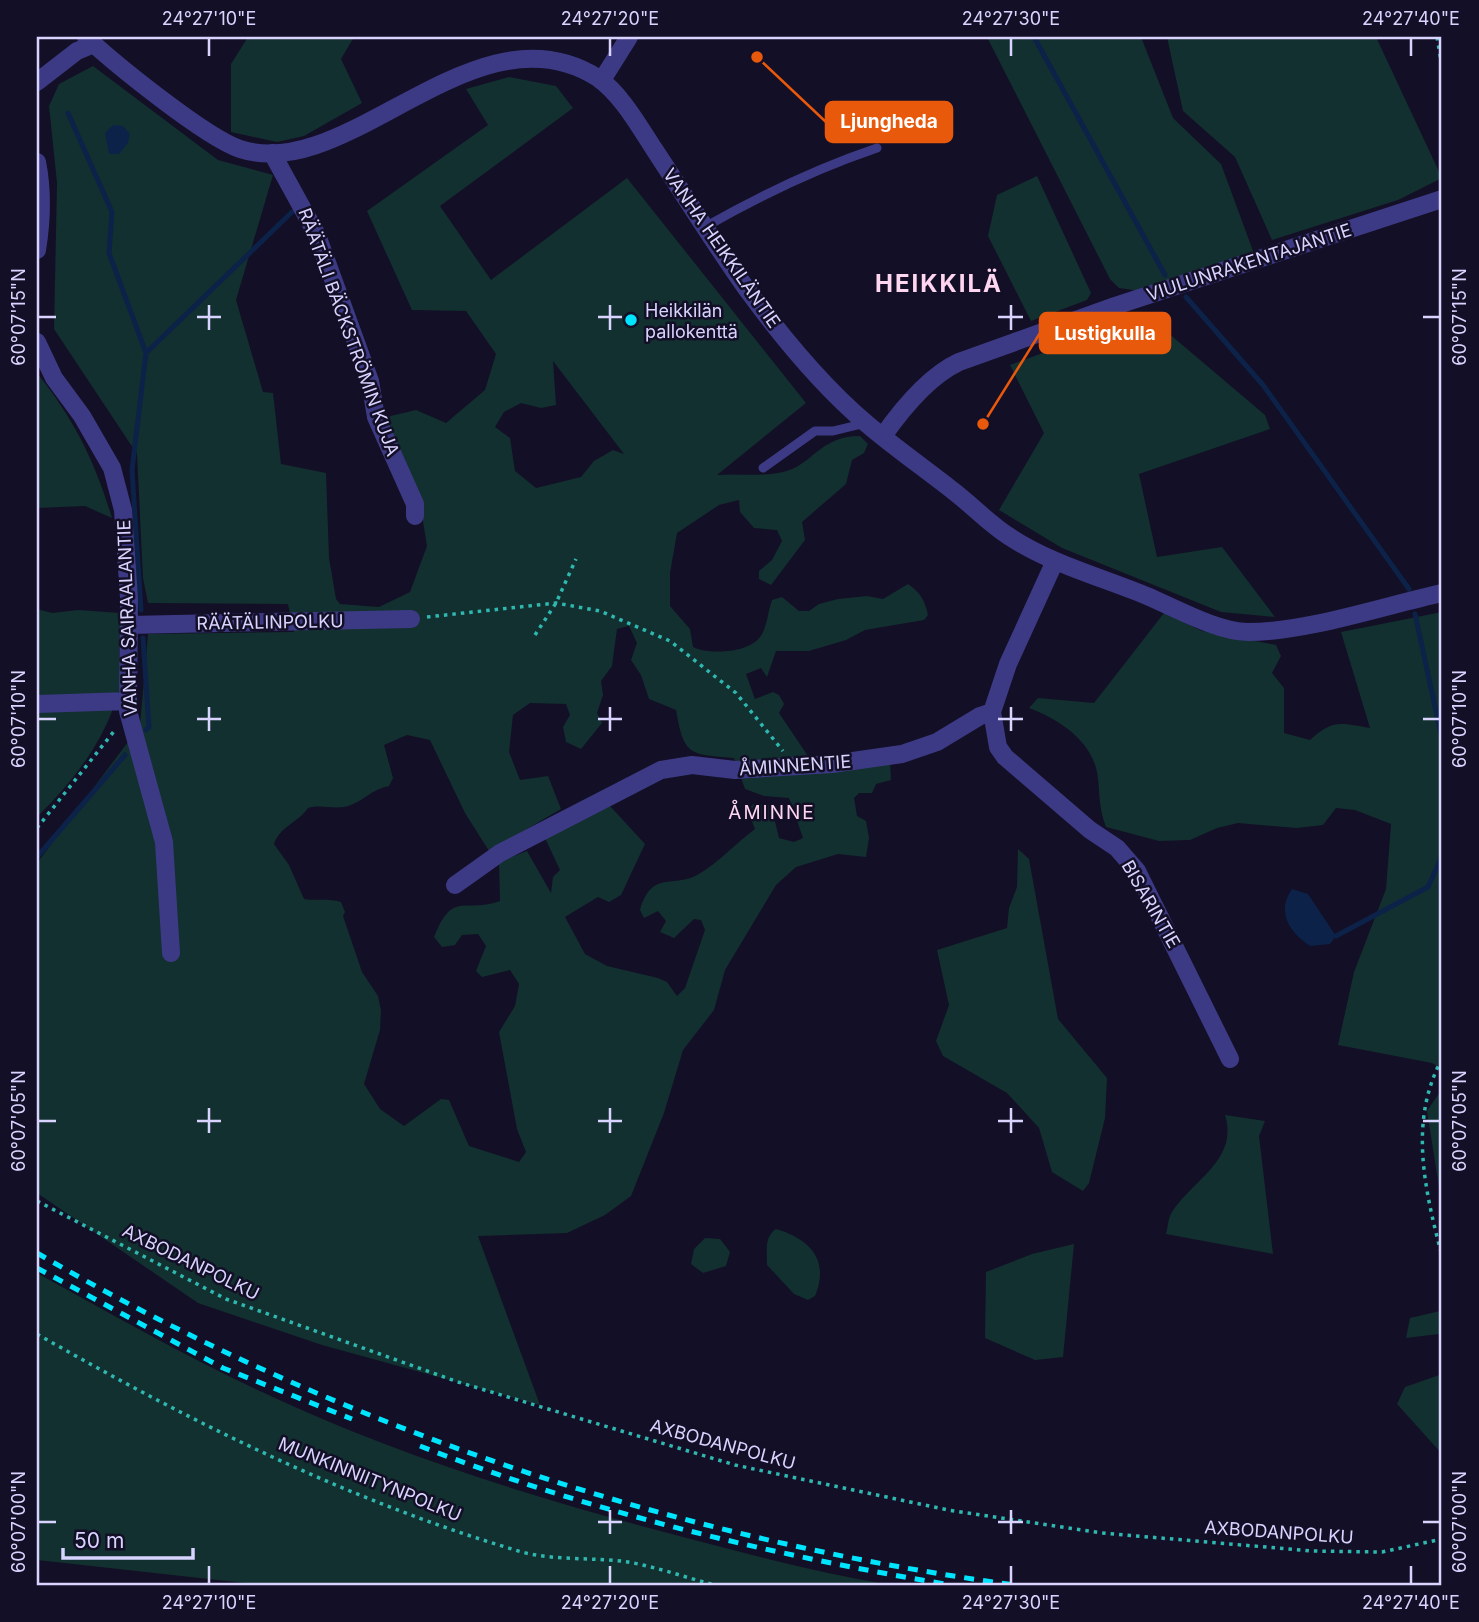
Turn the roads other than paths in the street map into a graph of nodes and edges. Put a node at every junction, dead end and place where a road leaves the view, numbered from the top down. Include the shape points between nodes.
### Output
1 (629, 37) edge
2 (90, 40) edge
3 (601, 80) junction
4 (37, 82) edge
5 (877, 148) dead end
6 (272, 153) junction
7 (37, 162) edge
8 (1442, 199) edge
9 (705, 227) junction
10 (37, 250) edge
11 (37, 342) edge
12 (866, 423) junction
13 (883, 436) junction
14 (763, 468) dead end
15 (415, 516) dead end
16 (1055, 561) junction
17 (1442, 593) edge
18 (411, 618) road end
19 (129, 625) junction
20 (37, 704) edge
21 (128, 706) junction
22 (992, 712) junction
23 (455, 885) dead end
24 (171, 953) dead end
25 (1230, 1059) dead end

1 - 3 street
2 - 4 street
2 - 6 street, VANHA HEIKKILÄNTIE via 230,144
3 - 6 street, VANHA HEIKKILÄNTIE via 554,61 496,61 442,80 317,144
3 - 9 street, VANHA HEIKKILÄNTIE via 636,121
5 - 9 lane via 779,186
6 - 15 street, RÄÄTÄLI BÄCKSTRÖMIN KUJA via 317,235 370,382 376,417 415,504
7 - 10 street via 42,187
8 - 13 street, VIULUNRAKENTAJANTIE via 959,362 899,413
9 - 12 street, VANHA HEIKKILÄNTIE via 796,351
11 - 19 street, VANHA SAIRAALANTIE via 54,378 112,468 123,510
12 - 13 street, VANHA HEIKKILÄNTIE
12 - 14 lane via 815,431
13 - 16 street, VANHA HEIKKILÄNTIE via 1010,538
16 - 17 street, VANHA HEIKKILÄNTIE via 1233,631 1277,630
16 - 22 street
18 - 19 street, RÄÄTÄLINPOLKU
19 - 21 street, VANHA SAIRAALANTIE
20 - 21 street
21 - 24 street, VANHA SAIRAALANTIE via 164,842
22 - 23 street, ÅMINNENTIE via 937,742 902,754 795,766 734,770 692,765 660,770 499,853
22 - 25 street, BISARINTIE via 998,747 1005,757 1117,848 1137,871

